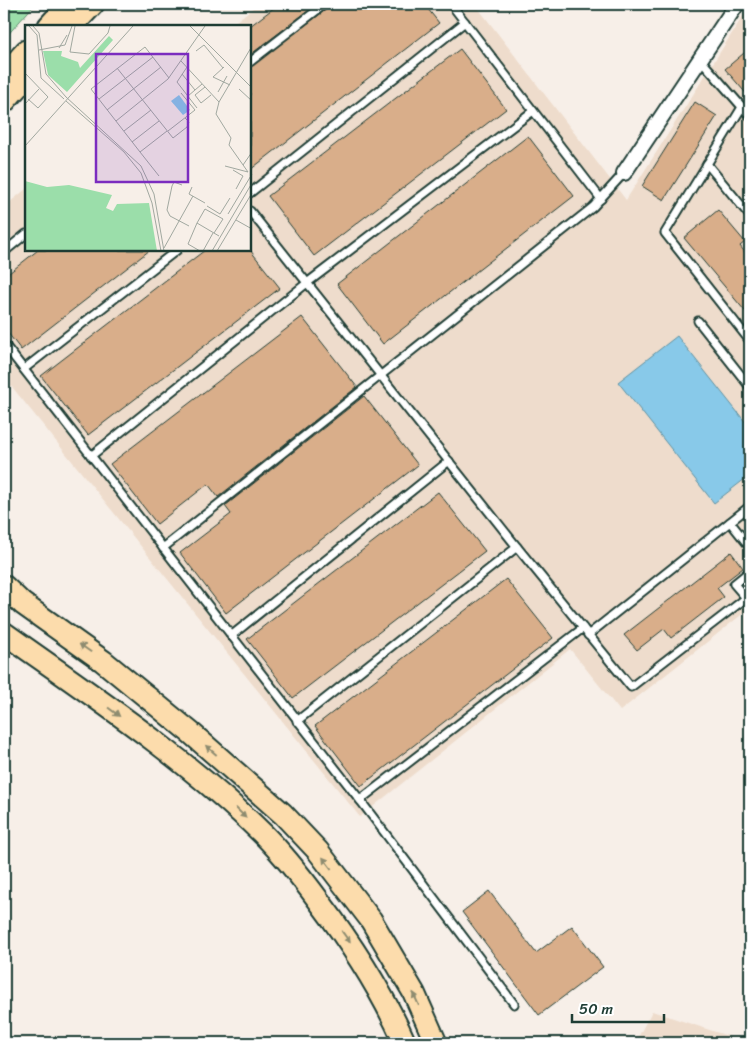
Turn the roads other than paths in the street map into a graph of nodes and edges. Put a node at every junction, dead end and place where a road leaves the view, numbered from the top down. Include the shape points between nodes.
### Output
1 (69, 4) edge
2 (93, 4) edge
3 (325, 4) edge
4 (451, 4) edge
5 (736, 4) edge
6 (465, 22) junction
7 (50, 25) edge
8 (73, 25) edge
9 (25, 52) edge
10 (700, 59) junction
11 (251, 61) edge
12 (4, 76) edge
13 (25, 78) edge
14 (4, 102) edge
15 (742, 107) junction
16 (533, 111) junction
17 (750, 116) edge
18 (706, 164) junction
19 (624, 173) joint
20 (251, 192) edge
21 (601, 198) junction
22 (251, 212) edge
23 (750, 216) edge
24 (25, 235) edge
25 (176, 251) edge
26 (4, 252) edge
27 (307, 283) junction
28 (698, 321) dead end
29 (750, 341) edge
30 (4, 344) edge
31 (24, 369) junction
32 (381, 375) junction
33 (750, 387) edge
34 (91, 456) junction
35 (449, 461) junction
36 (750, 506) edge
37 (730, 522) junction
38 (516, 547) junction
39 (750, 547) edge
40 (163, 548) junction
41 (750, 571) edge
42 (4, 586) edge
43 (583, 628) junction
44 (4, 633) edge
45 (588, 635) junction
46 (231, 636) junction
47 (297, 721) junction
48 (360, 800) junction
49 (514, 1004) dead end
50 (404, 1043) edge
51 (436, 1043) edge

1 - 7 main road
2 - 8 main road
3 - 11 lane
4 - 6 lane
5 - 10 street
6 - 16 lane
6 - 20 lane
9 - 12 main road
10 - 15 lane
10 - 19 street
13 - 14 main road
15 - 17 lane
15 - 18 lane
16 - 21 lane
16 - 27 lane
18 - 23 lane
18 - 29 lane via 665,233
19 - 21 lane
21 - 32 lane
22 - 27 lane
24 - 26 lane
25 - 31 lane
27 - 32 lane
27 - 34 lane
28 - 33 lane
30 - 31 lane
31 - 34 lane
32 - 35 lane
32 - 40 lane
34 - 40 lane
35 - 38 lane
35 - 46 lane
36 - 37 lane
37 - 39 lane
37 - 45 lane
38 - 43 lane
38 - 47 lane
40 - 46 lane
41 - 45 lane via 734,584 746,598 631,687
51 -> 42 main road via 414,993 371,920 318,851 283,814 191,733
43 - 45 lane
43 - 48 lane
44 -> 50 main road via 176,759 265,836 349,940 391,1011
46 - 47 lane
47 - 48 lane
48 - 49 lane

